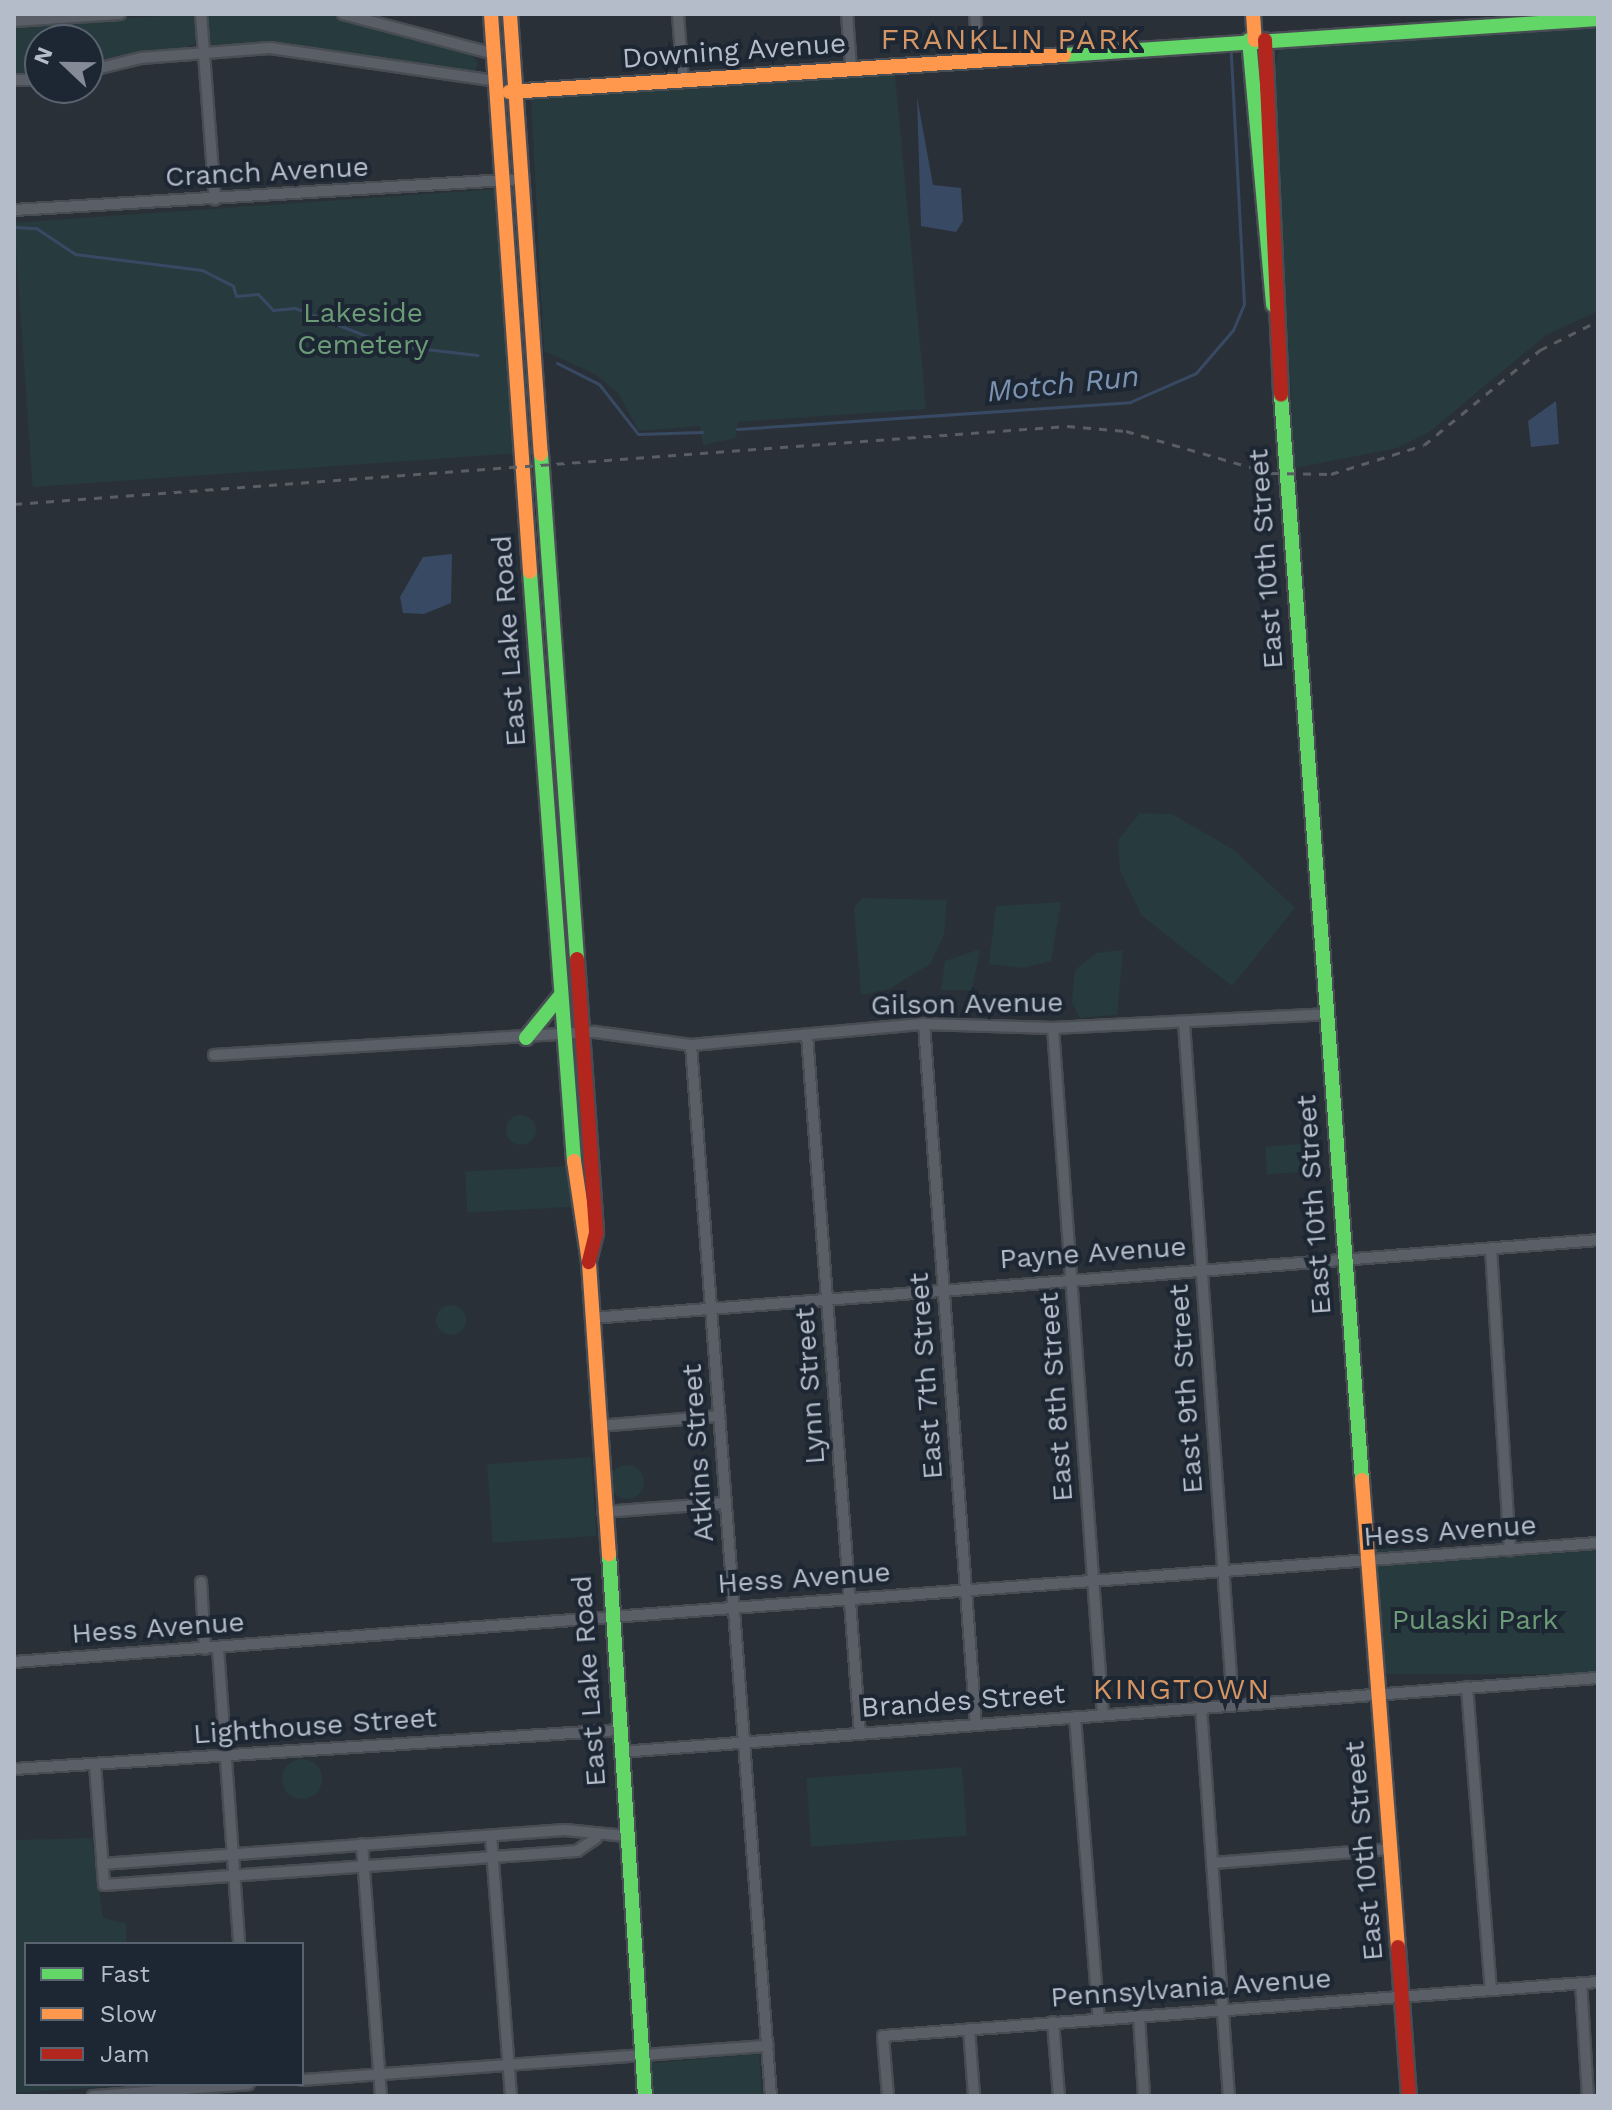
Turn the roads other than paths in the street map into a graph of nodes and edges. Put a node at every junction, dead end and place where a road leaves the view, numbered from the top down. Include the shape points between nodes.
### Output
1 (120, 14) edge
2 (201, 14) edge
3 (343, 14) edge
4 (491, 14) edge
5 (510, 14) edge
6 (678, 14) edge
7 (847, 14) edge
8 (975, 14) edge
9 (1253, 14) edge
10 (1598, 19) edge
11 (14, 21) edge
12 (1256, 40) junction
13 (203, 52) junction
14 (494, 54) junction
15 (978, 61) junction
16 (104, 68) edge
17 (851, 69) junction
18 (683, 80) junction
19 (496, 87) junction
20 (516, 92) junction
21 (522, 179) junction
22 (503, 181) junction
23 (215, 199) junction
24 (14, 210) edge
25 (560, 996) junction
26 (1326, 1014) junction
27 (1184, 1023) junction
28 (924, 1024) junction
29 (1053, 1028) junction
30 (582, 1033) junction
31 (563, 1035) junction
32 (807, 1035) junction
33 (526, 1038) junction
34 (691, 1045) junction
35 (214, 1055) dead end
36 (1598, 1240) edge
37 (1491, 1249) junction
38 (1345, 1260) junction
39 (589, 1263) junction
40 (1201, 1270) junction
41 (1071, 1279) junction
42 (943, 1288) junction
43 (827, 1297) junction
44 (711, 1308) junction
45 (592, 1318) junction
46 (720, 1416) junction
47 (598, 1426) junction
48 (726, 1503) junction
49 (603, 1512) junction
50 (1598, 1543) edge
51 (1510, 1550) junction
52 (1366, 1561) junction
53 (1223, 1571) junction
54 (1094, 1580) junction
55 (201, 1582) dead end
56 (966, 1590) junction
57 (850, 1599) junction
58 (734, 1607) junction
59 (610, 1619) junction
60 (218, 1648) junction
61 (205, 1649) junction
62 (14, 1662) edge
63 (1598, 1678) edge
64 (1467, 1687) junction
65 (1378, 1693) junction
66 (1233, 1705) junction
67 (1201, 1707) junction
68 (1103, 1715) junction
69 (1075, 1717) junction
70 (976, 1725) junction
71 (618, 1730) junction
72 (860, 1733) junction
73 (744, 1742) junction
74 (620, 1752) junction
75 (226, 1756) junction
76 (95, 1764) junction
77 (14, 1769) edge
78 (491, 1836) junction
79 (626, 1836) junction
80 (596, 1838) junction
81 (362, 1844) junction
82 (1389, 1849) junction
83 (233, 1854) junction
84 (493, 1857) junction
85 (1212, 1863) junction
86 (102, 1864) junction
87 (364, 1866) junction
88 (234, 1876) junction
89 (239, 1942) edge
90 (1598, 1982) edge
91 (1581, 1983) junction
92 (1491, 1990) junction
93 (1402, 1996) junction
94 (1223, 2010) junction
95 (1139, 2016) junction
96 (1099, 2019) junction
97 (1053, 2022) junction
98 (969, 2029) junction
99 (768, 2046) junction
100 (642, 2055) junction
101 (509, 2065) junction
102 (379, 2074) junction
103 (304, 2080) edge
104 (225, 2086) edge
105 (119, 2095) edge
106 (93, 2096) edge
107 (381, 2096) edge
108 (511, 2096) edge
109 (645, 2096) edge
110 (771, 2096) edge
111 (888, 2096) edge
112 (974, 2096) edge
113 (1059, 2096) edge
114 (1144, 2096) edge
115 (1229, 2096) edge
116 (1409, 2096) edge
117 (1588, 2096) edge

1 - 11 street
2 - 13 street
3 - 14 street
4 - 14 main road, East Lake Road
5 - 20 main road, East Lake Road
6 - 18 street
7 - 17 street
8 - 15 street
9 - 12 main road, East 10th Street
10 - 12 main road, Downing Avenue
12 - 15 main road, Downing Avenue
12 - 26 main road, East 10th Street via 1279,245 1275,309
13 - 16 street
13 - 19 street via 301,49
13 - 23 street
14 - 19 main road, East Lake Road
15 - 17 main road, Downing Avenue
17 - 18 main road, Downing Avenue
18 - 20 main road, Downing Avenue
19 - 20 main road, Downing Avenue
19 - 22 main road, East Lake Road
20 - 21 main road, East Lake Road
21 - 22 street, Cranch Avenue
21 - 30 main road, East Lake Road
22 - 23 street, Cranch Avenue
22 - 25 main road, East Lake Road
23 - 24 street, Cranch Avenue
25 - 31 main road, East Lake Road
25 - 33 main road
26 - 27 street, Gilson Avenue
26 - 38 main road, East 10th Street
27 - 29 street, Gilson Avenue
27 - 40 street, East 9th Street
28 - 29 street, Gilson Avenue
28 - 32 street, Gilson Avenue
28 - 42 street, East 7th Street
29 - 41 street, East 8th Street
30 - 31 street, Gilson Avenue
30 - 34 street, Gilson Avenue
30 - 39 main road, East Lake Road via 596,1233
31 - 33 street, Gilson Avenue
31 - 39 main road, East Lake Road via 580,1234
32 - 34 street, Gilson Avenue
32 - 43 street, Lynn Street
33 - 35 street, Gilson Avenue
34 - 44 street, Atkins Street
36 - 37 street, Payne Avenue
37 - 38 street, Payne Avenue
37 - 51 street
38 - 40 street, Payne Avenue
38 - 52 main road, East 10th Street
39 - 45 main road, East Lake Road
40 - 41 street, Payne Avenue
40 - 53 street, East 9th Street
41 - 42 street, Payne Avenue
41 - 54 street, East 8th Street
42 - 43 street, Payne Avenue
42 - 56 street, East 7th Street
43 - 44 street, Payne Avenue
43 - 57 street, Lynn Street
44 - 45 street, Payne Avenue
44 - 46 street, Atkins Street
45 - 47 main road, East Lake Road
46 - 47 street
46 - 48 street, Atkins Street
47 - 49 main road, East Lake Road
48 - 49 street
48 - 58 street, Atkins Street
49 - 59 main road, East Lake Road
50 - 51 street, Hess Avenue
51 - 52 street, Hess Avenue
52 - 53 street, Hess Avenue
52 - 65 main road, East 10th Street
53 - 54 street, Hess Avenue
53 - 66 street, East 9th Street
54 - 56 street, Hess Avenue
54 - 68 street, East 8th Street
55 - 61 street
56 - 57 street, Hess Avenue
56 - 70 street, East 7th Street
57 - 58 street, Hess Avenue
57 - 72 street, Lynn Street
58 - 59 street, Hess Avenue
58 - 73 street, Atkins Street
59 - 60 street, Hess Avenue
59 - 71 main road, East Lake Road
60 - 61 street, Hess Avenue
60 - 75 street
61 - 62 street, Hess Avenue
63 - 64 street, Brandes Street
64 - 65 street, Brandes Street
64 - 92 street
65 - 66 street, Brandes Street
65 - 82 main road, East 10th Street
66 - 67 street, Brandes Street
67 - 68 street, Brandes Street
67 - 85 street
68 - 69 street, Brandes Street
69 - 70 street, Brandes Street
69 - 96 street
70 - 72 street, Brandes Street
71 - 74 main road, East Lake Road
71 - 75 street, Lighthouse Street
72 - 73 street, Brandes Street
73 - 74 street, Brandes Street
73 - 99 street, Atkins Street
74 - 79 main road, East Lake Road
75 - 76 street, Lighthouse Street
75 - 83 street
76 - 77 street, Lighthouse Street
76 - 86 street
78 - 80 street via 574,1830
78 - 81 street
78 - 84 street
79 - 80 street
79 - 100 main road, East Lake Road
80 - 84 street via 577,1851
81 - 83 street
81 - 87 street
82 - 85 street
82 - 93 main road, East 10th Street
83 - 86 street
83 - 88 street
84 - 87 street
84 - 101 street
85 - 94 street
86 - 88 street via 104,1885
87 - 88 street
87 - 102 street
88 - 89 street
90 - 91 street, Pennsylvania Avenue
91 - 92 street, Pennsylvania Avenue
91 - 117 street
92 - 93 street, Pennsylvania Avenue
93 - 94 street, Pennsylvania Avenue
93 - 116 main road, East 10th Street
94 - 95 street, Pennsylvania Avenue
94 - 115 street
95 - 96 street, Pennsylvania Avenue
95 - 114 street
96 - 97 street, Pennsylvania Avenue
97 - 98 street, Pennsylvania Avenue
97 - 113 street
98 - 111 street, Pennsylvania Avenue via 883,2036
98 - 112 street
99 - 100 street
99 - 110 street, Atkins Street
100 - 101 street
100 - 109 main road, East Lake Road
101 - 102 street
101 - 108 street
102 - 103 street
102 - 107 street
104 - 105 street
105 - 106 street

